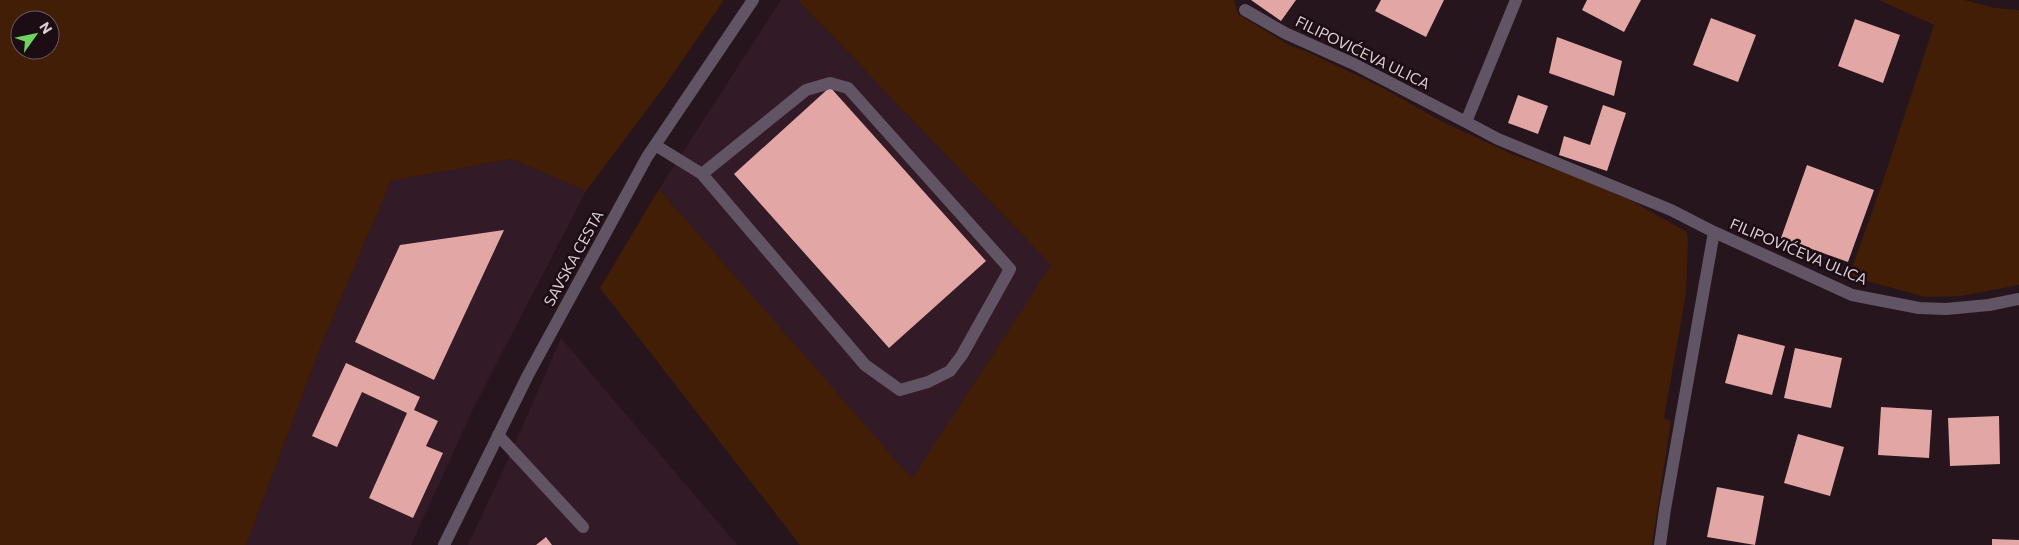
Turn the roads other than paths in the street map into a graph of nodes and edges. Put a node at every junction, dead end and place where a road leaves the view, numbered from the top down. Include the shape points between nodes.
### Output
1 (753, 0) edge
2 (1516, 0) edge
3 (1246, 10) dead end
4 (1466, 122) junction
5 (655, 145) junction
6 (702, 174) junction
7 (1714, 232) junction
8 (2019, 299) edge
9 (498, 435) junction
10 (584, 527) dead end
11 (444, 545) edge
12 (1660, 545) edge

1 - 5 street, SAVSKA CESTA
2 - 4 street
3 - 4 street, FILIPOVIĆEVA ULICA via 1285,33
4 - 7 street, FILIPOVIĆEVA ULICA via 1498,139 1671,210
5 - 6 street
5 - 9 street, SAVSKA CESTA
6 - 6 street via 865,365 900,390 950,371 1010,269 848,88 830,83 806,90
7 - 8 street, FILIPOVIĆEVA ULICA via 1852,295 1937,309
7 - 12 street, FILIPOVIĆEVA ULICA
9 - 10 street
9 - 11 street, SAVSKA CESTA

